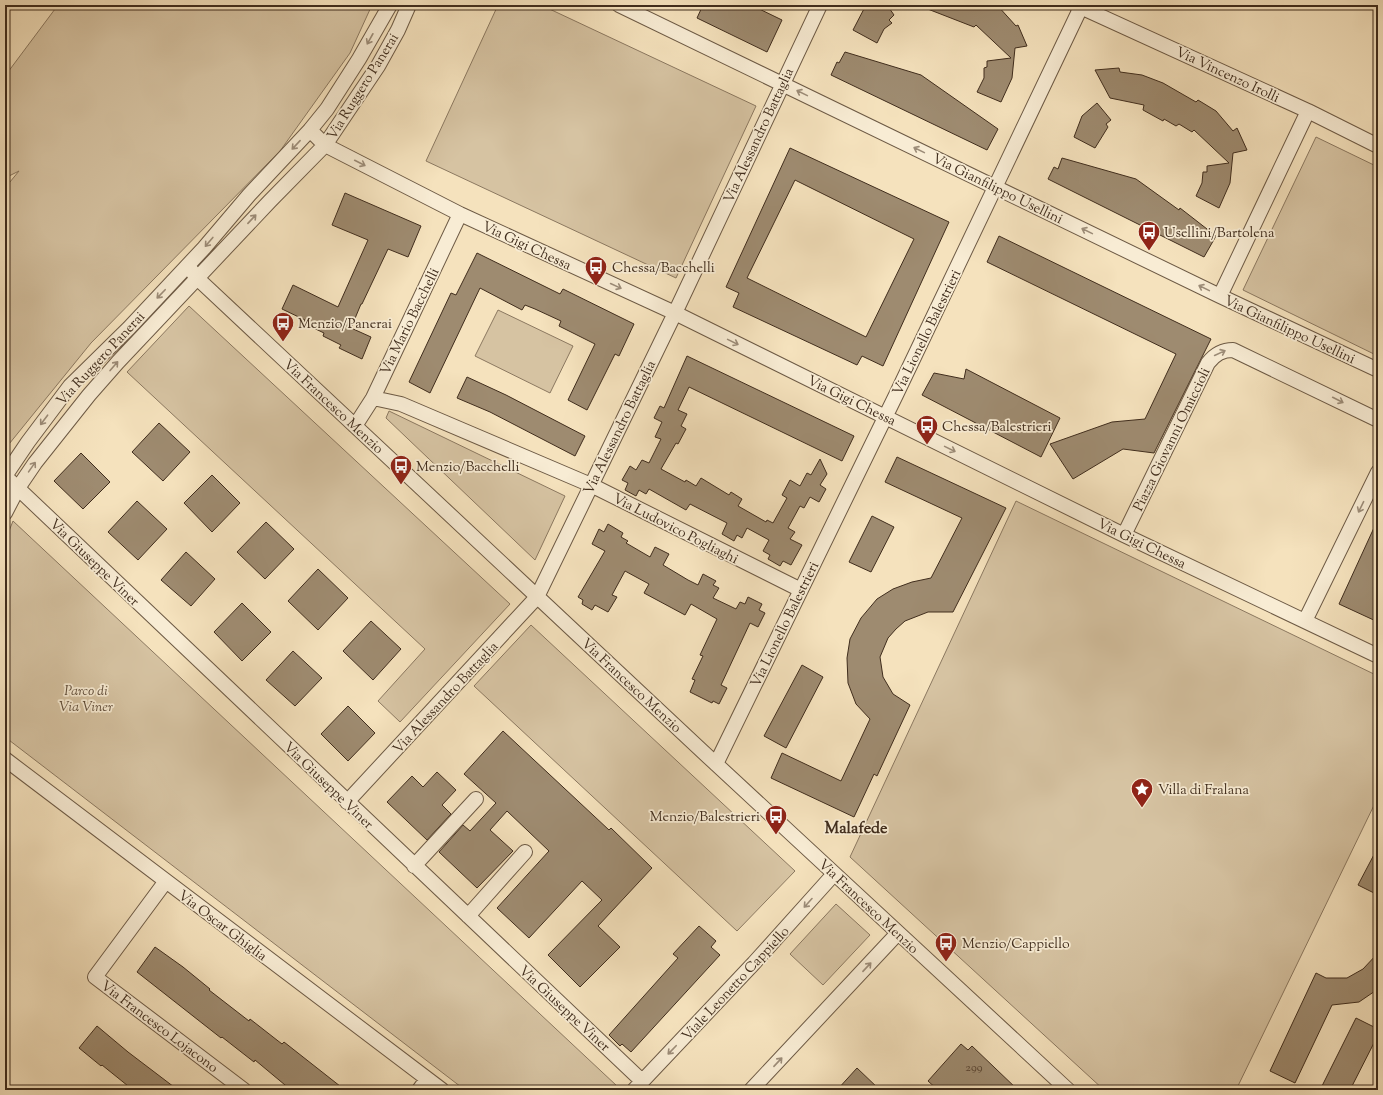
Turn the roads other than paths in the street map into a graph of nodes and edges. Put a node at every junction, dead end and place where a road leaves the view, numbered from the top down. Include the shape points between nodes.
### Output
1 (390, 5) edge
2 (409, 5) edge
3 (619, 5) edge
4 (820, 5) edge
5 (1078, 6) edge
6 (782, 83) junction
7 (1308, 111) junction
8 (310, 130) junction
9 (325, 146) junction
10 (1378, 146) edge
11 (995, 187) junction
12 (460, 214) junction
13 (188, 266) junction
14 (197, 278) junction
15 (1220, 296) junction
16 (675, 313) junction
17 (1378, 370) edge
18 (373, 398) junction
19 (885, 416) junction
20 (1378, 420) edge
21 (355, 426) junction
22 (1378, 472) edge
23 (5, 476) edge
24 (590, 485) junction
25 (18, 488) junction
26 (5, 513) edge
27 (1124, 535) junction
28 (800, 590) junction
29 (537, 597) junction
30 (1305, 621) junction
31 (1378, 656) edge
32 (5, 758) edge
33 (716, 764) junction
34 (476, 799) dead end
35 (347, 802) junction
36 (525, 852) dead end
37 (414, 866) junction
38 (834, 874) junction
39 (166, 881) junction
40 (468, 916) junction
41 (898, 933) junction
42 (427, 1079) junction
43 (638, 1086) edge
44 (244, 1090) edge
45 (419, 1090) edge
46 (442, 1090) edge
47 (751, 1090) edge
48 (1068, 1090) edge

1 -> 8 street, Via Ruggero Panerai via 359,59 327,109
2 - 9 street, Via Ruggero Panerai via 378,66
3 - 6 street, Via Gianfilippo Usellini
4 - 6 street, Via Alessandro Battaglia
5 - 7 street, Via Vincenzo Irolli
5 - 11 street, Via Lionello Balestrieri
11 -> 6 street, Via Gianfilippo Usellini
6 - 16 street, Via Alessandro Battaglia
7 - 10 street, Via Vincenzo Irolli
7 - 15 street
8 - 9 street, Via Ruggero Panerai
8 -> 13 street, Via Ruggero Panerai via 249,195
9 -> 12 street, Via Gigi Chessa
14 -> 9 street, Via Ruggero Panerai
15 -> 11 street, Via Gianfilippo Usellini
11 - 19 street, Via Lionello Balestrieri
12 -> 16 street, Via Gigi Chessa
12 - 18 street, Via Mario Bacchelli
13 - 14 street
13 -> 23 street, Via Ruggero Panerai via 70,386
14 - 21 street, Via Francesco Menzio
25 -> 14 street, Via Ruggero Panerai via 89,395
15 - 17 street, Via Gianfilippo Usellini
16 -> 19 street, Via Gigi Chessa
16 - 24 street, Via Alessandro Battaglia
18 - 21 street, Via Mario Bacchelli
18 - 24 street, Via Ludovico Pogliaghi via 401,404
19 -> 27 street, Via Gigi Chessa
19 - 28 street, Via Lionello Balestrieri
27 -> 20 street, Piazza Giovanni Omiccioli via 1208,363 1220,352 1233,350
21 - 29 street, Via Francesco Menzio
22 -> 30 street
23 - 25 street, Via Ruggero Panerai
24 - 28 street, Via Ludovico Pogliaghi
24 - 29 street, Via Alessandro Battaglia
25 - 26 street, Via Ruggero Panerai
25 - 35 street, Via Giuseppe Viner
27 - 30 street, Via Gigi Chessa
28 - 33 street, Via Lionello Balestrieri
29 - 33 street, Via Francesco Menzio
29 - 35 street, Via Alessandro Battaglia
30 - 31 street, Via Gigi Chessa
32 - 39 street, Via Oscar Ghiglia
33 - 38 street, Via Francesco Menzio
34 - 37 street
35 - 37 street, Via Giuseppe Viner
36 - 40 street
37 - 40 street, Via Giuseppe Viner
38 - 41 street, Via Francesco Menzio
38 -> 43 street, Viale Leonetto Cappiello
39 - 42 street, Via Oscar Ghiglia
39 - 44 street, Via Francesco Lojacono via 95,977
40 - 43 street, Via Giuseppe Viner
47 -> 41 street
41 - 48 street, Via Francesco Menzio
42 - 45 street
42 - 46 street, Via Oscar Ghiglia

